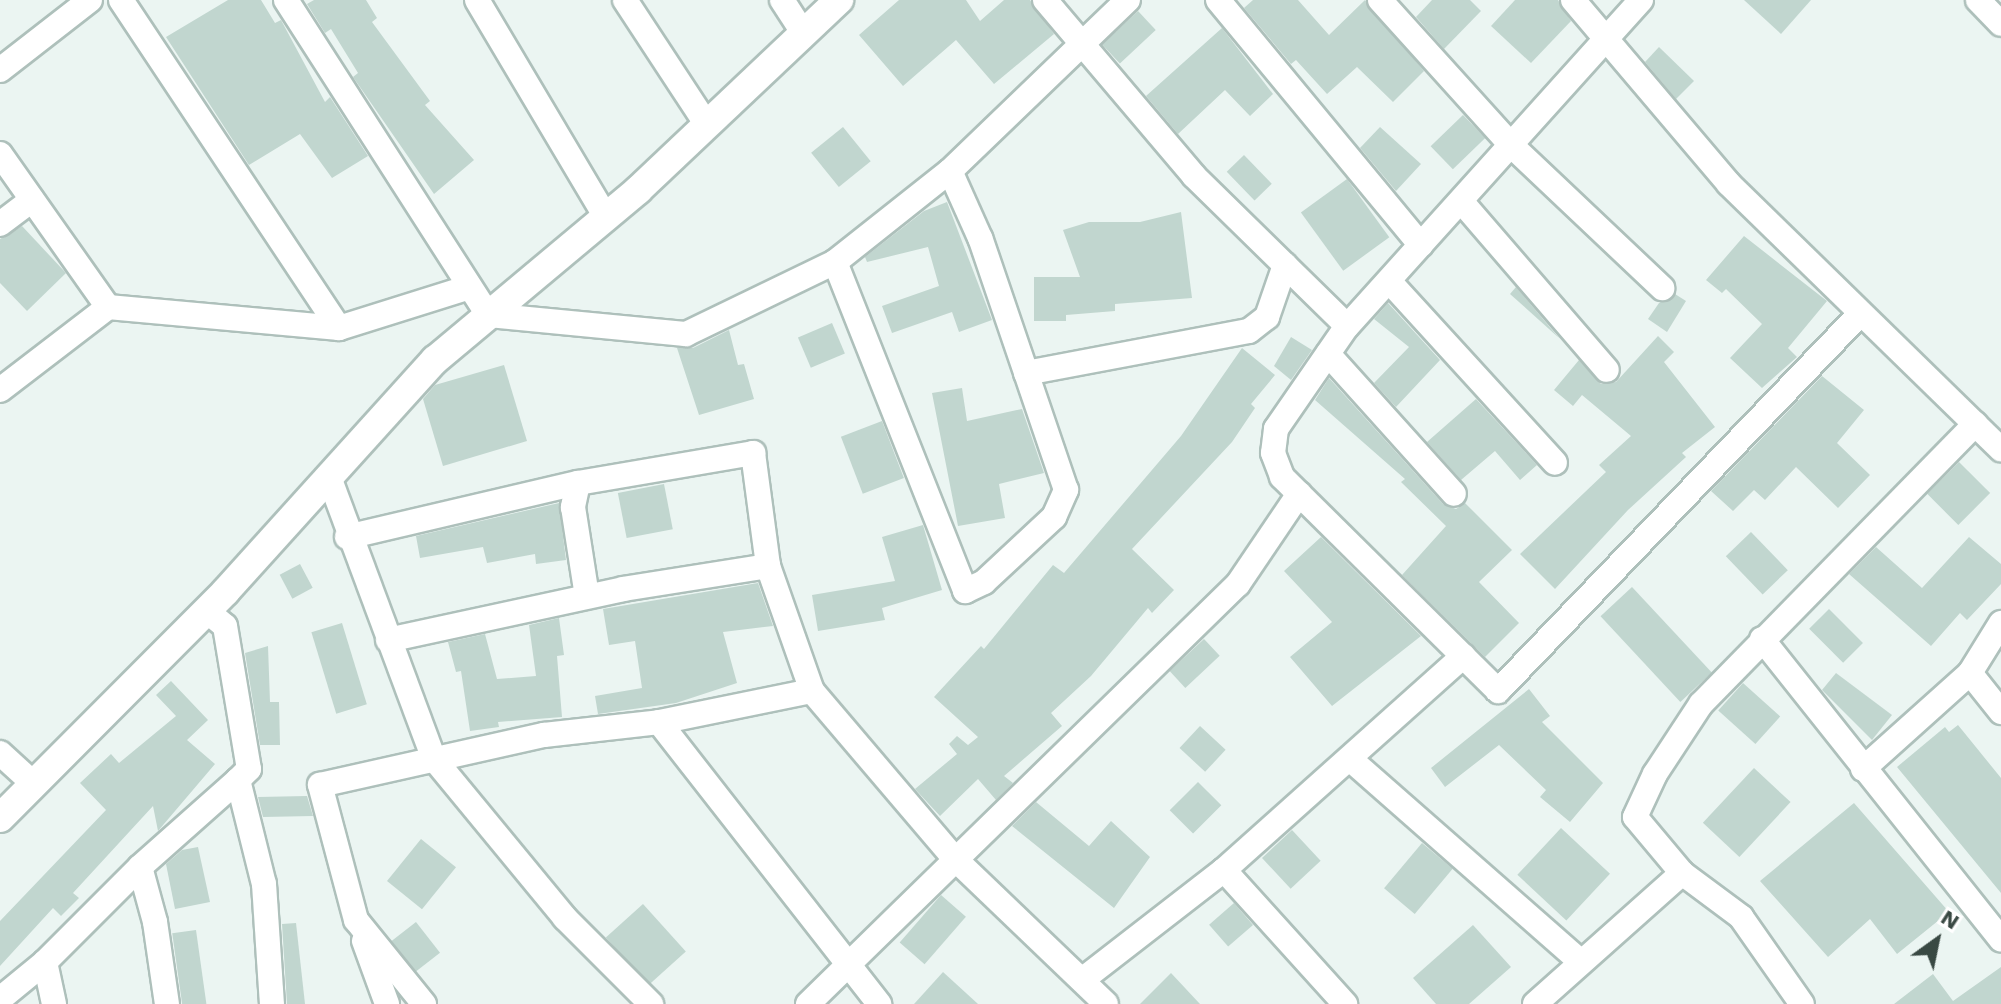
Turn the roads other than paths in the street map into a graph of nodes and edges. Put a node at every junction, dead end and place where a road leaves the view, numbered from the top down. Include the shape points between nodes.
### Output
1 (90, 0) edge
2 (121, 0) edge
3 (286, 0) edge
4 (477, 0) edge
5 (625, 0) edge
6 (782, 0) edge
7 (839, 0) edge
8 (1045, 0) edge
9 (1128, 0) edge
10 (1218, 0) edge
11 (1380, 0) edge
12 (1573, 0) edge
13 (1641, 0) edge
14 (1978, 0) edge
15 (2001, 24) edge
16 (803, 32) junction
17 (1080, 42) junction
18 (1608, 42) junction
19 (0, 70) edge
20 (707, 125) junction
21 (1512, 146) junction
22 (0, 154) edge
23 (950, 171) junction
24 (32, 200) junction
25 (1461, 201) junction
26 (606, 217) junction
27 (0, 224) edge
28 (1421, 245) junction
29 (835, 262) junction
30 (1285, 265) junction
31 (1389, 281) junction
32 (470, 287) junction
33 (1662, 288) dead end
34 (108, 307) junction
35 (1861, 313) junction
36 (488, 315) junction
37 (1347, 326) junction
38 (339, 328) junction
39 (1328, 354) junction
40 (1607, 370) dead end
41 (1026, 373) junction
42 (0, 390) edge
43 (1975, 424) junction
44 (2001, 449) edge
45 (1555, 463) dead end
46 (329, 477) junction
47 (578, 483) junction
48 (1299, 494) junction
49 (1454, 494) dead end
50 (347, 537) junction
51 (768, 566) junction
52 (587, 596) junction
53 (207, 611) junction
54 (2001, 623) edge
55 (1762, 639) junction
56 (388, 640) junction
57 (1463, 656) junction
58 (1970, 673) junction
59 (812, 691) junction
60 (2001, 712) edge
61 (659, 722) junction
62 (0, 753) edge
63 (434, 759) junction
64 (1351, 760) junction
65 (1863, 769) junction
66 (238, 780) junction
67 (34, 784) junction
68 (0, 818) edge
69 (955, 859) junction
70 (140, 867) junction
71 (1224, 870) junction
72 (1682, 873) junction
73 (356, 920) junction
74 (2001, 940) edge
75 (45, 962) junction
76 (1581, 962) junction
77 (845, 965) junction
78 (1082, 980) junction
79 (0, 999) edge
80 (54, 1004) edge
81 (167, 1004) edge
82 (272, 1004) edge
83 (387, 1004) edge
84 (424, 1004) edge
85 (651, 1004) edge
86 (808, 1004) edge
87 (879, 1004) edge
88 (1106, 1004) edge
89 (1345, 1004) edge
90 (1535, 1004) edge
91 (1802, 1004) edge

1 - 19 street
2 - 38 street
3 - 32 street
4 - 26 street
5 - 20 street
6 - 16 street
7 - 16 street
8 - 17 street
9 - 17 street
10 - 28 street
11 - 21 street
12 - 18 street
13 - 18 street
14 - 15 street
16 - 20 street
17 - 23 street
17 - 30 street via 1194,176
18 - 21 street
18 - 35 street via 1729,184
20 - 26 street
21 - 25 street
21 - 33 street
22 - 24 street
23 - 29 street
23 - 41 street via 980,238
24 - 27 street
24 - 34 street
25 - 28 street
25 - 40 street
26 - 36 street
28 - 31 street
29 - 36 street via 686,334
29 - 41 street via 965,591 984,582 1054,517 1066,490
30 - 37 street
30 - 41 street via 1267,317 1249,331
31 - 37 street
31 - 45 street
32 - 36 street
32 - 38 street
34 - 38 street
34 - 42 street
35 - 43 street
35 - 57 street via 1498,691
36 - 46 street via 435,360
37 - 39 street
39 - 48 street via 1276,429 1273,453 1282,477
39 - 49 street
43 - 44 street
43 - 55 street
46 - 50 street
46 - 53 street
47 - 50 street
47 - 51 street via 753,453
47 - 52 street via 573,507
48 - 57 street
48 - 69 street via 1238,584
50 - 56 street
51 - 52 street
51 - 59 street
52 - 56 street
53 - 66 street via 225,626 249,769
53 - 67 street
54 - 58 street
55 - 65 street
55 - 72 street via 1701,704 1655,774 1635,817
56 - 63 street
57 - 64 street
58 - 60 street
58 - 65 street
59 - 61 street
59 - 69 street
61 - 63 street via 544,735
61 - 77 street
62 - 67 street
63 - 73 street via 320,785
63 - 85 street via 565,918
64 - 71 street
64 - 76 street
65 - 74 street
66 - 70 street
66 - 82 street via 264,884
67 - 68 street
69 - 77 street
69 - 78 street
70 - 75 street
70 - 81 street via 155,922
71 - 78 street
71 - 89 street
72 - 76 street
72 - 91 street via 1741,917
73 - 83 street
73 - 84 street
75 - 79 street
75 - 80 street
76 - 90 street
77 - 86 street
77 - 87 street
78 - 88 street

